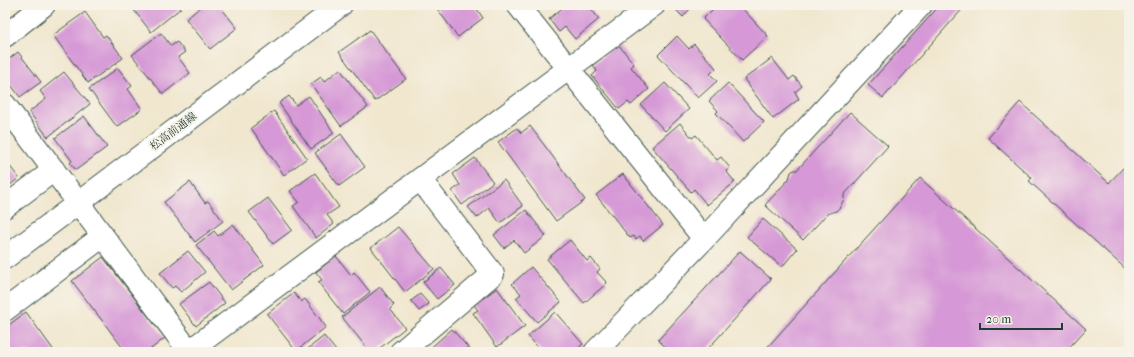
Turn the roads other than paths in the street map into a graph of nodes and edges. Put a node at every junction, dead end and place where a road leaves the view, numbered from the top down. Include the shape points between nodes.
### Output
1 (44, 5) edge
2 (341, 5) edge
3 (518, 5) edge
4 (654, 5) edge
5 (921, 5) edge
6 (5, 36) edge
7 (569, 68) junction
8 (5, 105) edge
9 (54, 170) junction
10 (420, 179) junction
11 (78, 203) junction
12 (5, 207) edge
13 (103, 236) junction
14 (704, 239) junction
15 (5, 258) edge
16 (5, 310) edge
17 (188, 352) edge
18 (400, 352) edge
19 (595, 352) edge

1 - 6 street
2 - 11 street, 松高前通線
3 - 7 street
4 - 7 street
5 - 14 street
7 - 10 street
7 - 14 street
8 - 9 street
9 - 11 street
9 - 12 street
10 - 17 street
10 - 18 street via 493,274
11 - 13 street
11 - 15 street, 松高前通線
13 - 16 street
13 - 17 street
14 - 19 street

